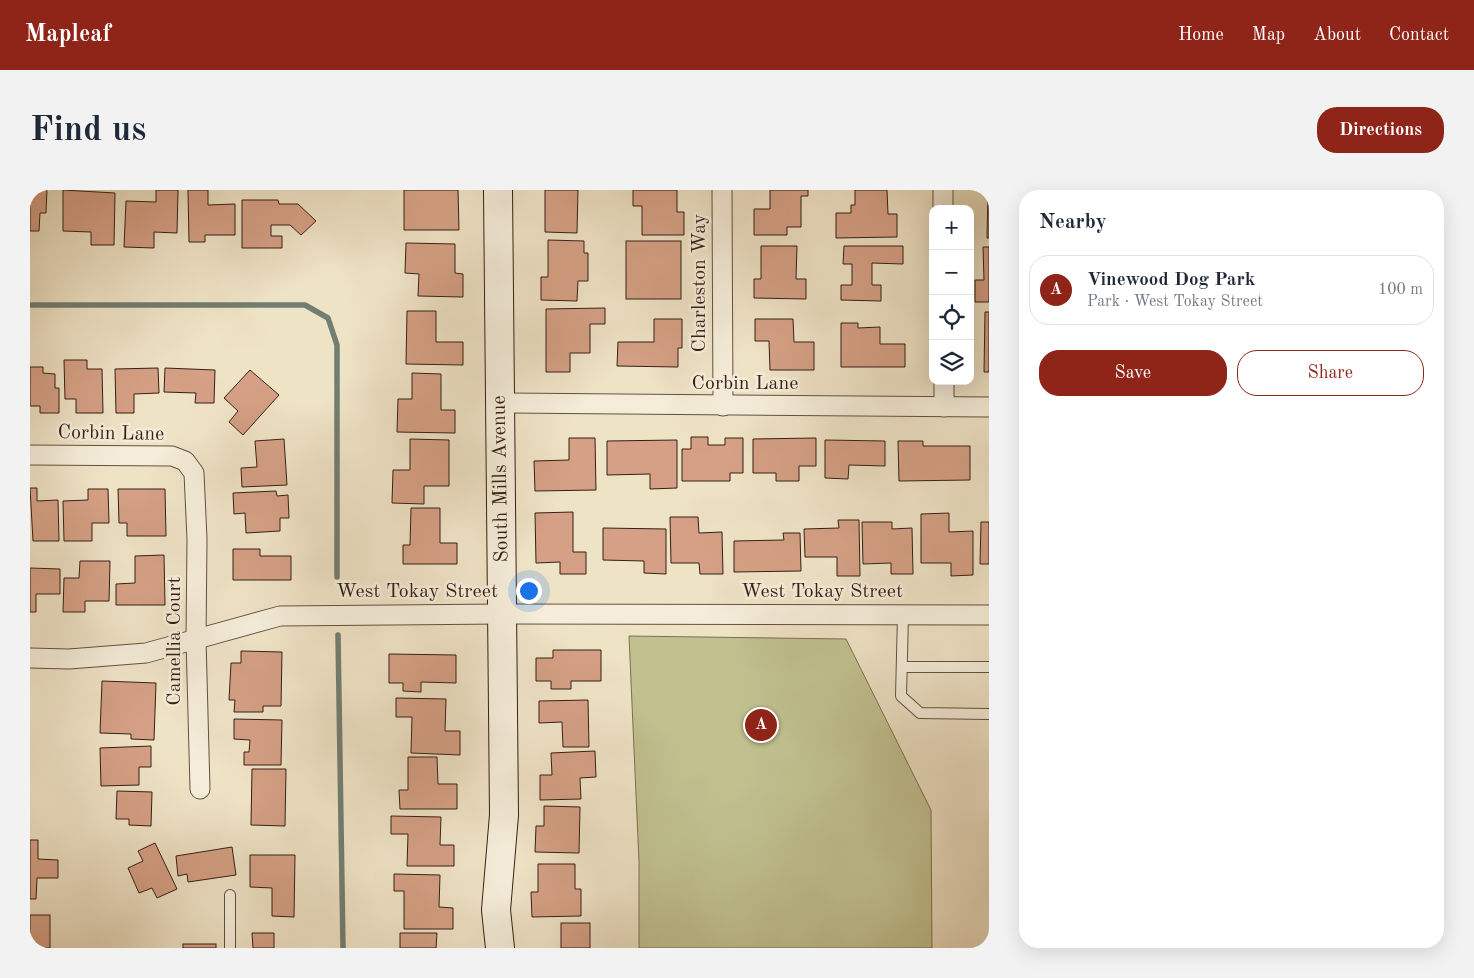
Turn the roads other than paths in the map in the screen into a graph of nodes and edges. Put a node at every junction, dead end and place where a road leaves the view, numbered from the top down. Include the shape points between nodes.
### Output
1 (498, 190) edge
2 (722, 190) edge
3 (943, 190) edge
4 (943, 205) edge
5 (944, 385) edge
6 (500, 403) junction
7 (723, 406) junction
8 (944, 407) junction
9 (989, 407) edge
10 (30, 455) edge
11 (195, 493) joint
12 (502, 614) junction
13 (904, 615) junction
14 (989, 615) edge
15 (196, 639) junction
16 (30, 658) edge
17 (902, 666) junction
18 (989, 667) edge
19 (989, 714) edge
20 (200, 789) dead end
21 (230, 895) dead end
22 (230, 948) edge
23 (500, 948) edge

1 - 6 street, South Mills Avenue
2 - 7 street, Charleston Way
3 - 4 street
5 - 8 street
6 - 7 street, Corbin Lane
6 - 12 street, South Mills Avenue
7 - 8 street, Corbin Lane
8 - 9 street, Corbin Lane
10 - 11 street, Corbin Lane via 172,456 185,461 194,473
11 - 15 street, Camellia Court via 198,540
12 - 13 street, West Tokay Street
12 - 15 street, West Tokay Street via 280,616
12 - 23 street, South Mills Avenue via 504,816 496,910
13 - 14 street, West Tokay Street
13 - 17 lane
15 - 16 street, West Tokay Street via 146,654
15 - 20 street, Camellia Court
17 - 18 lane
17 - 19 lane via 901,696 920,713
21 - 22 lane

